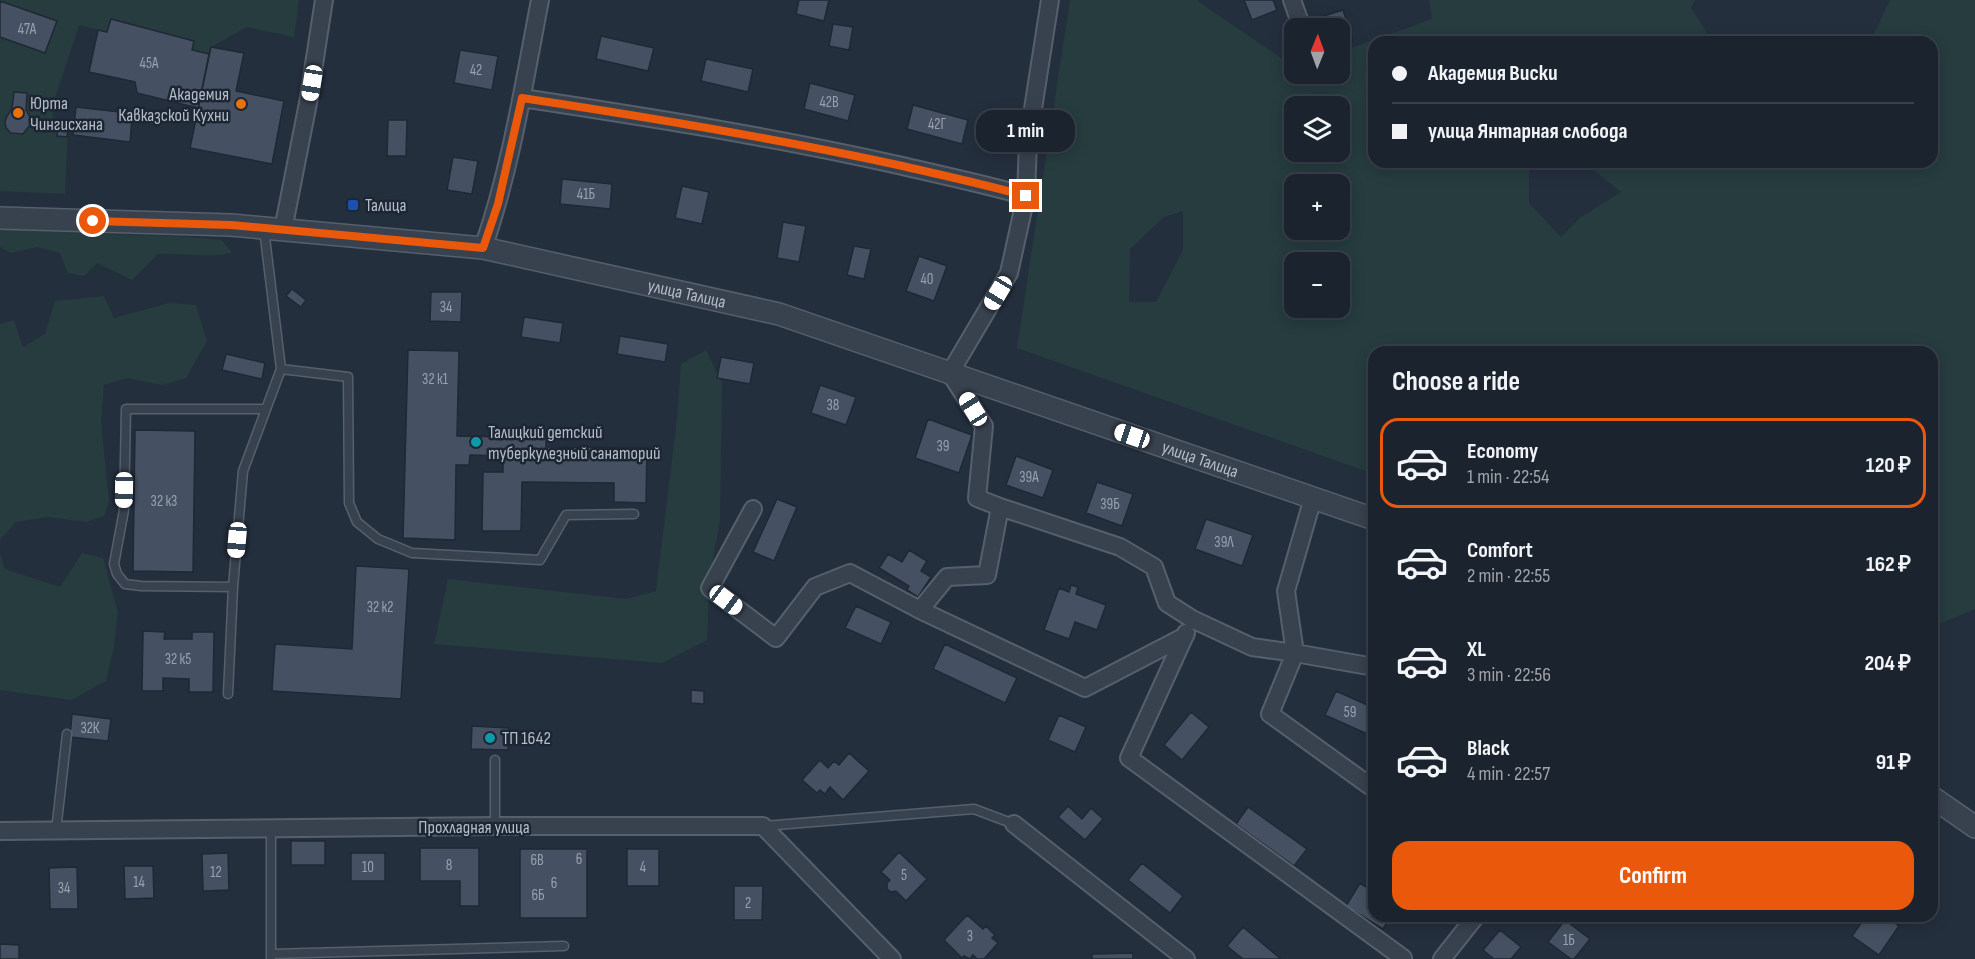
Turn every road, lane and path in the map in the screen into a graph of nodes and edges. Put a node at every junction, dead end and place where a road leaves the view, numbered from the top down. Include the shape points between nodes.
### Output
1 (324, 0) edge
2 (540, 0) edge
3 (1050, 0) edge
4 (1292, 0) edge
5 (1298, 18) edge
6 (522, 98) junction
7 (1026, 196) junction
8 (0, 218) edge
9 (274, 229) junction
10 (483, 248) junction
11 (280, 369) junction
12 (950, 373) junction
13 (266, 409) junction
14 (1313, 498) junction
15 (1000, 507) junction
16 (753, 509) dead end
17 (634, 514) dead end
18 (1368, 517) edge
19 (233, 587) junction
20 (920, 610) junction
21 (1192, 619) junction
22 (1185, 636) junction
23 (1295, 654) junction
24 (1368, 666) edge
25 (228, 694) dead end
26 (67, 735) dead end
27 (495, 760) dead end
28 (1368, 785) edge
29 (1938, 801) edge
30 (1014, 824) joint
31 (495, 826) junction
32 (763, 826) junction
33 (1975, 827) edge
34 (271, 828) junction
35 (0, 831) edge
36 (56, 831) junction
37 (1471, 922) edge
38 (564, 946) dead end
39 (271, 956) edge
40 (892, 959) edge
41 (1186, 959) edge
42 (1402, 959) edge
43 (1442, 959) edge

1 - 9 street via 308,103
2 - 6 street
3 - 7 street via 1028,141
4 - 5 street
6 - 7 street via 814,147
6 - 10 street via 498,204
7 - 12 street via 1009,273
8 - 9 street, улица Талица
9 - 10 street, улица Талица
9 - 11 lane
10 - 12 street, улица Талица via 779,314
11 - 13 lane
11 - 17 lane via 348,377 349,503 357,522 378,539 412,553 540,560 566,515
12 - 14 street, улица Талица
12 - 15 street via 984,426 977,498
13 - 19 lane via 243,471
13 - 19 lane via 126,409 124,510 114,564 117,574 125,584 141,586
14 - 18 street, улица Талица
14 - 23 street via 1286,591
15 - 20 street via 987,575 947,577
15 - 21 street via 1120,547 1154,567 1167,603
16 - 20 street via 710,588 776,638 815,586 850,573
19 - 25 lane
20 - 22 street via 1085,688
21 - 22 street
21 - 23 street via 1251,647
22 - 42 street via 1129,758
23 - 24 street
23 - 28 street via 1270,714
26 - 36 lane
27 - 31 lane
29 - 33 street
30 - 32 lane via 974,809
30 - 41 street
31 - 32 street, Прохладная улица
31 - 34 street, Прохладная улица
32 - 40 street
34 - 36 street, Прохладная улица
34 - 39 lane
35 - 36 street, Прохладная улица
37 - 43 street
38 - 39 lane

